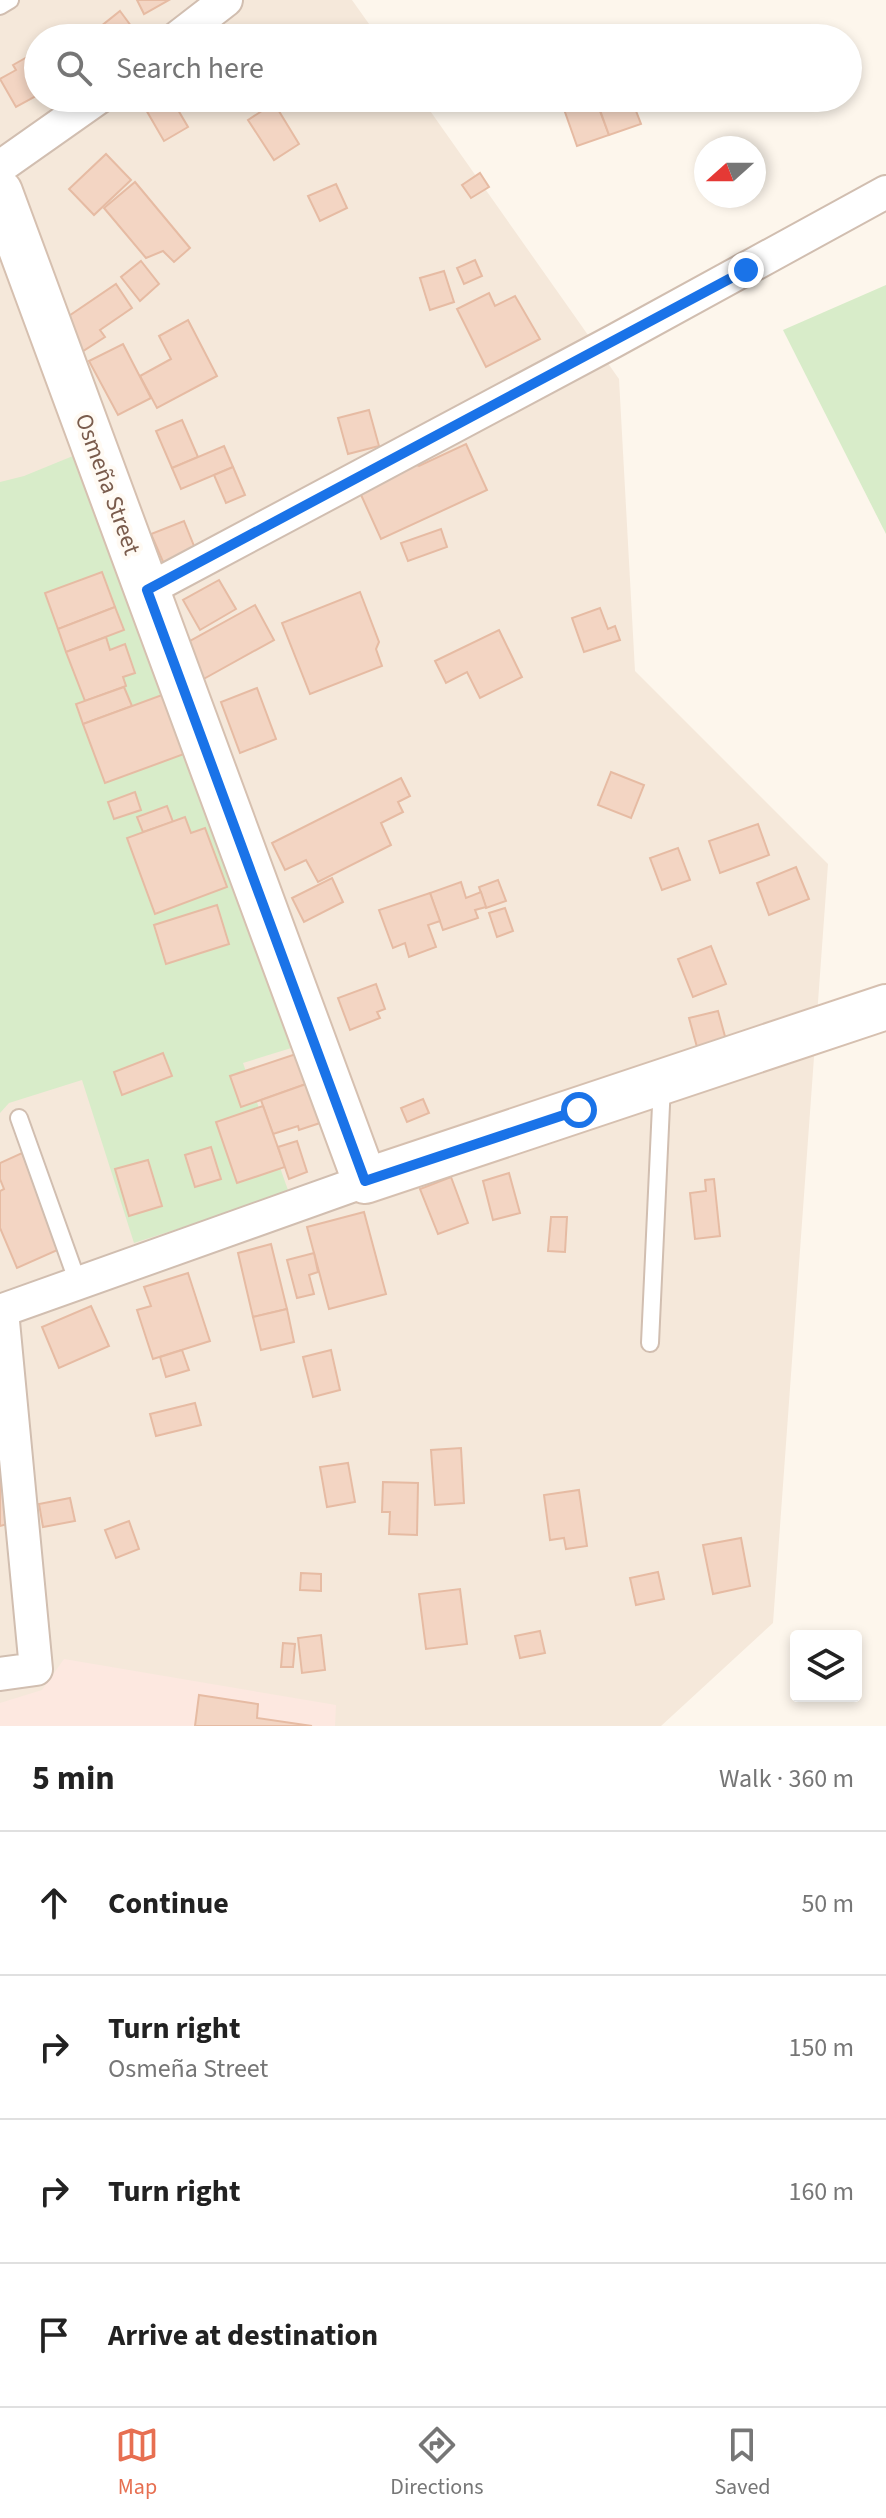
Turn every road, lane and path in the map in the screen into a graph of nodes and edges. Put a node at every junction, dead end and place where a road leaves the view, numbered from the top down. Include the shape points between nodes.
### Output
1 (10, 0) edge
2 (226, 0) edge
3 (0, 6) edge
4 (195, 24) edge
5 (78, 112) edge
6 (0, 167) edge
7 (0, 192) edge
8 (886, 192) edge
9 (147, 590) junction
10 (886, 1007) edge
11 (662, 1082) junction
12 (19, 1118) dead end
13 (365, 1181) junction
14 (78, 1283) junction
15 (1, 1311) edge
16 (650, 1343) dead end
17 (0, 1674) edge

1 - 3 lane
2 - 4 street
5 - 6 street
7 - 9 main road, Osmeña Street
8 - 9 street
9 - 13 main road, Osmeña Street
10 - 11 main road
11 - 13 main road
11 - 16 lane
12 - 14 lane
13 - 14 street
14 - 15 street
15 - 17 street via 36,1669

